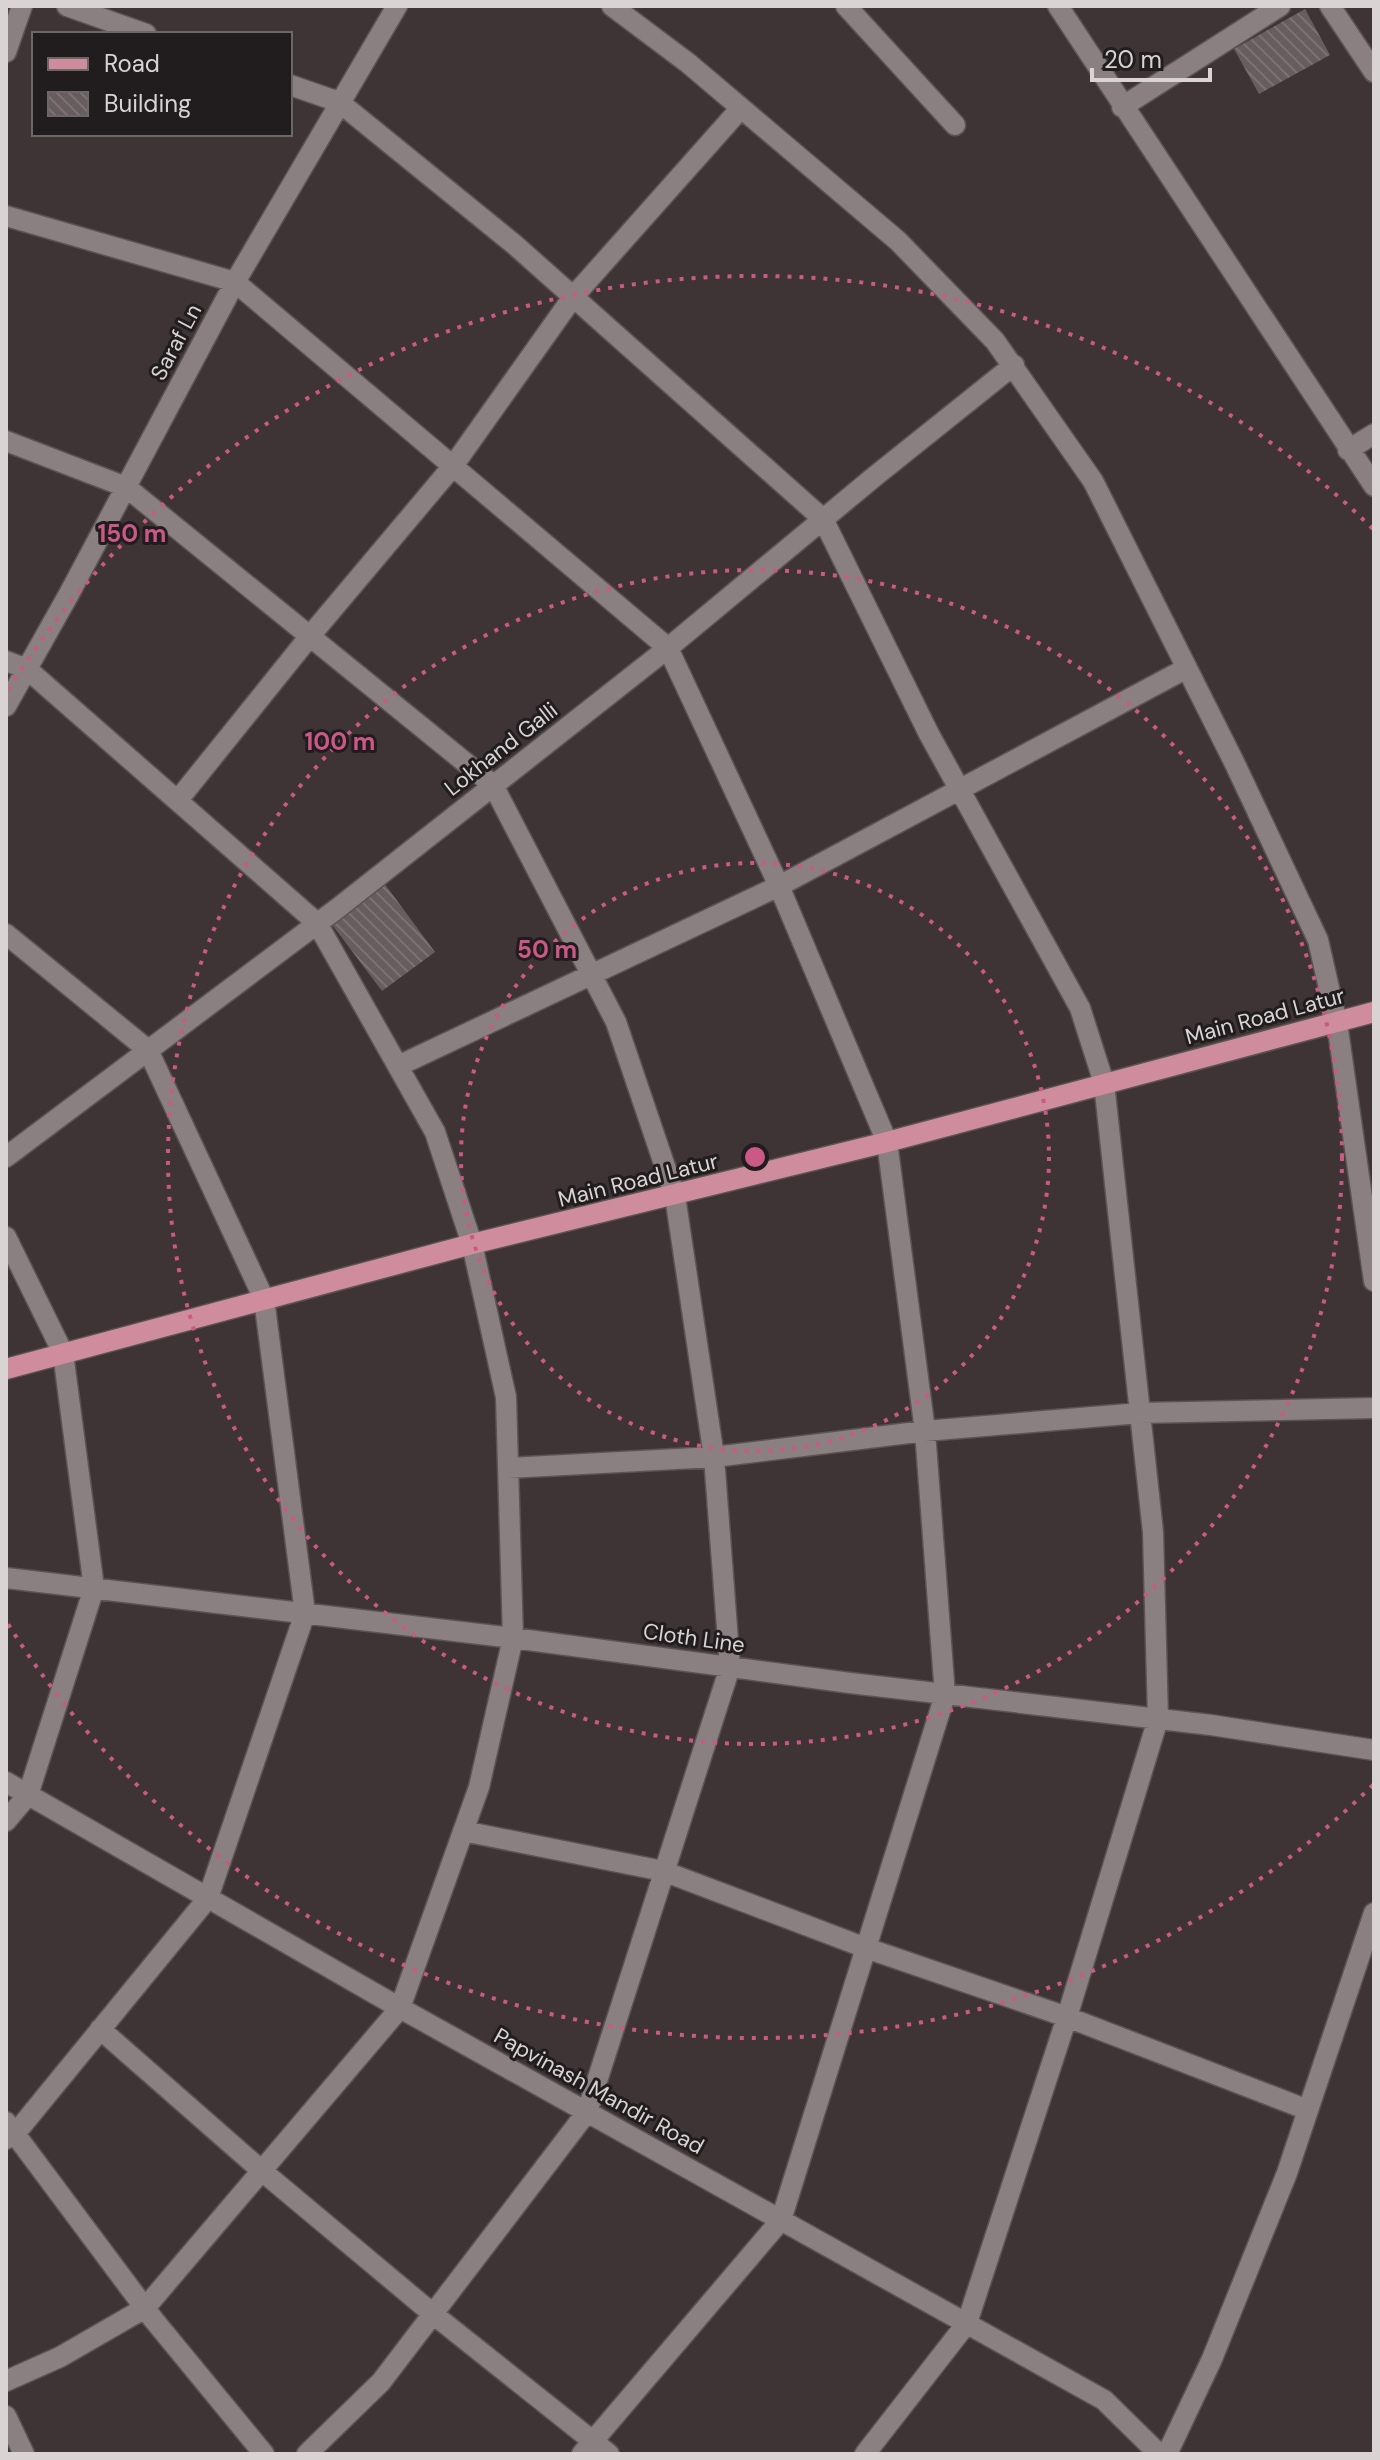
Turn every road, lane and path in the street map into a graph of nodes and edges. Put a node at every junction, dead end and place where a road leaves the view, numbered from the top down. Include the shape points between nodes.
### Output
1 (22, 6) edge
2 (67, 6) edge
3 (397, 6) edge
4 (612, 6) edge
5 (846, 6) edge
6 (1058, 6) edge
7 (1280, 6) edge
8 (1330, 6) edge
9 (140, 32) edge
10 (6, 52) edge
11 (1374, 72) edge
12 (292, 86) edge
13 (339, 102) junction
14 (1122, 107) junction
15 (741, 108) junction
16 (955, 125) dead end
17 (6, 216) edge
18 (235, 282) junction
19 (573, 297) junction
20 (1014, 365) junction
21 (1374, 434) edge
22 (6, 441) edge
23 (1348, 450) junction
24 (453, 466) junction
25 (1374, 486) edge
26 (126, 487) junction
27 (823, 519) junction
28 (310, 636) junction
29 (668, 648) junction
30 (6, 661) edge
31 (1187, 668) junction
32 (27, 669) junction
33 (6, 706) edge
34 (493, 785) junction
35 (959, 788) junction
36 (178, 800) junction
37 (779, 886) junction
38 (317, 923) junction
39 (6, 934) edge
40 (592, 976) junction
41 (1374, 1012) edge
42 (1337, 1023) junction
43 (148, 1050) junction
44 (398, 1066) junction
45 (1104, 1083) junction
46 (887, 1142) junction
47 (6, 1157) edge
48 (675, 1196) junction
49 (6, 1237) edge
50 (472, 1244) junction
51 (1374, 1281) edge
52 (264, 1299) junction
53 (63, 1353) junction
54 (6, 1369) edge
55 (1374, 1408) edge
56 (1140, 1413) junction
57 (925, 1431) junction
58 (714, 1457) junction
59 (508, 1468) junction
60 (6, 1578) edge
61 (94, 1588) junction
62 (305, 1613) junction
63 (513, 1638) junction
64 (730, 1667) junction
65 (945, 1695) junction
66 (1158, 1719) junction
67 (1374, 1750) edge
68 (6, 1782) edge
69 (28, 1795) junction
70 (6, 1821) edge
71 (463, 1831) junction
72 (663, 1871) junction
73 (208, 1898) junction
74 (1374, 1913) edge
75 (866, 1948) junction
76 (400, 2008) junction
77 (1067, 2017) junction
78 (100, 2029) junction
79 (1308, 2110) junction
80 (587, 2112) junction
81 (9, 2132) edge
82 (262, 2171) junction
83 (781, 2220) junction
84 (145, 2308) junction
85 (433, 2314) junction
86 (967, 2323) junction
87 (6, 2381) edge
88 (6, 2416) edge
89 (587, 2447) edge
90 (24, 2454) edge
91 (264, 2454) edge
92 (307, 2454) edge
93 (609, 2454) edge
94 (865, 2454) edge
95 (1159, 2454) edge
96 (1167, 2454) edge

1 - 10 street
2 - 9 street
3 - 13 street, Saraf Ln
4 - 15 street
5 - 16 street
6 - 14 street
7 - 14 street
8 - 11 street
12 - 13 street
13 - 18 street, Saraf Ln
13 - 19 street
14 - 23 street
15 - 19 street
15 - 20 street via 898,241
17 - 18 street
18 - 24 street
18 - 26 street, Saraf Ln
19 - 24 street
19 - 27 street
20 - 27 street, Lokhand Galli
20 - 31 street via 1093,481
21 - 23 street
22 - 26 street
23 - 25 street
24 - 28 street
24 - 29 street
26 - 28 street
26 - 32 street, Saraf Ln
27 - 29 street, Lokhand Galli
27 - 35 street
28 - 34 street
28 - 36 street
29 - 34 street, Lokhand Galli
29 - 37 street
30 - 32 street
31 - 35 street
31 - 42 street via 1318,940
32 - 33 street, Saraf Ln
32 - 36 street
34 - 38 street, Lokhand Galli
34 - 40 street
35 - 37 street
35 - 45 street via 1080,1008
36 - 38 street
37 - 40 street
37 - 46 street
38 - 43 street, Lokhand Galli
38 - 44 street
39 - 43 street
40 - 44 street
40 - 48 street via 616,1022
41 - 42 main road, Main Road Latur
42 - 45 main road, Main Road Latur
42 - 51 street
43 - 47 street, Lokhand Galli
43 - 52 street
44 - 50 street via 435,1132
45 - 46 main road, Main Road Latur
45 - 56 street
46 - 48 main road, Main Road Latur
46 - 57 street
48 - 50 main road, Main Road Latur
48 - 58 street
49 - 53 street
50 - 52 main road, Main Road Latur
50 - 59 street via 506,1397
52 - 53 main road, Main Road Latur
52 - 62 street
53 - 54 main road, Main Road Latur
53 - 61 street
55 - 56 street
56 - 57 street
56 - 66 street via 1153,1532
57 - 58 street
57 - 65 street
58 - 59 street
58 - 64 street
59 - 63 street
60 - 61 street, Cloth Line
61 - 62 street, Cloth Line
61 - 69 street
62 - 63 street, Cloth Line
62 - 73 street
63 - 64 street, Cloth Line
63 - 71 street via 479,1787
64 - 65 street, Cloth Line
64 - 72 street
65 - 66 street, Cloth Line
65 - 75 street
66 - 67 street, Cloth Line
66 - 77 street
68 - 69 street, Papvinash Mandir Road
69 - 70 street
69 - 73 street, Papvinash Mandir Road
71 - 72 street
71 - 76 street
72 - 75 street
72 - 80 street
73 - 76 street, Papvinash Mandir Road
73 - 78 street
74 - 79 street
75 - 77 street
75 - 83 street
76 - 80 street, Papvinash Mandir Road
76 - 82 street
77 - 79 street
77 - 86 street
78 - 81 street
78 - 82 street
79 - 96 street via 1212,2359
80 - 83 street, Papvinash Mandir Road
80 - 85 street
81 - 84 street
82 - 84 street
82 - 85 street
83 - 86 street, Papvinash Mandir Road
83 - 89 street
84 - 87 street
84 - 91 street
85 - 89 street
85 - 92 street via 381,2382
86 - 94 street
86 - 95 street, Papvinash Mandir Road via 1104,2400
88 - 90 street
89 - 93 street

